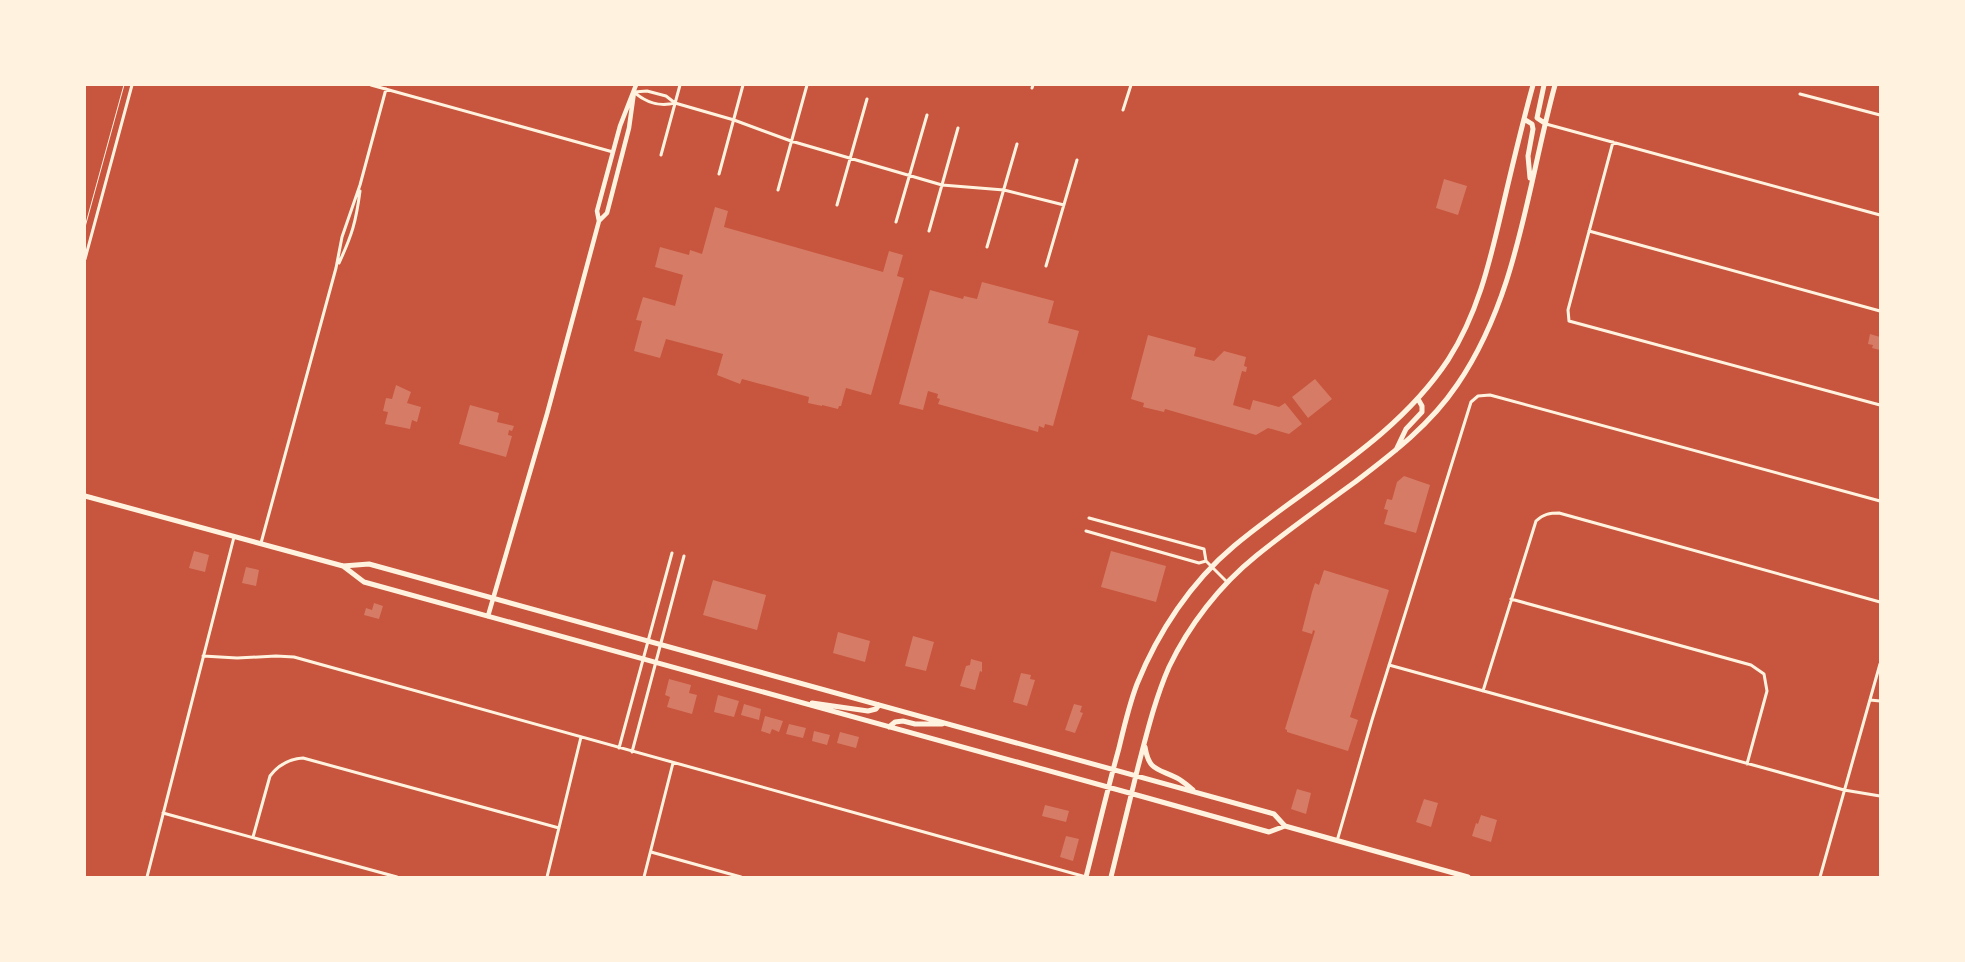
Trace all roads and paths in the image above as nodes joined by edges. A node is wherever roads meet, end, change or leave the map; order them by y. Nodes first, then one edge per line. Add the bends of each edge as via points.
1 (124, 85) edge
2 (132, 85) edge
3 (371, 85) edge
4 (636, 85) edge
5 (680, 85) edge
6 (744, 85) edge
7 (807, 85) edge
8 (1131, 85) edge
9 (1533, 85) edge
10 (1544, 85) edge
11 (1555, 85) edge
12 (386, 89) junction
13 (634, 92) junction
14 (1800, 94) dead end
15 (867, 99) dead end
16 (675, 103) junction
17 (1123, 110) dead end
18 (927, 115) dead end
19 (1880, 115) edge
20 (1524, 119) junction
21 (734, 120) junction
22 (1546, 124) junction
23 (958, 128) dead end
24 (791, 141) junction
25 (1613, 142) junction
26 (1017, 144) dead end
27 (624, 146) junction
28 (613, 152) junction
29 (661, 155) dead end
30 (850, 159) junction
31 (1077, 160) dead end
32 (719, 174) dead end
33 (909, 176) junction
34 (1531, 184) junction
35 (360, 185) junction
36 (942, 185) junction
37 (613, 190) junction
38 (778, 190) dead end
39 (1004, 190) junction
40 (602, 195) junction
41 (838, 205) dead end
42 (1064, 205) junction
43 (1880, 215) edge
44 (599, 222) junction
45 (896, 222) dead end
46 (85, 227) edge
47 (929, 231) dead end
48 (1589, 231) junction
49 (987, 247) dead end
50 (85, 259) edge
51 (1046, 266) dead end
52 (336, 268) junction
53 (1880, 311) edge
54 (1418, 399) junction
55 (1880, 405) edge
56 (1395, 452) junction
57 (85, 496) edge
58 (1880, 500) edge
59 (1089, 518) dead end
60 (1086, 531) dead end
61 (234, 537) junction
62 (261, 544) junction
63 (672, 553) dead end
64 (684, 556) dead end
65 (1206, 561) junction
66 (343, 566) junction
67 (1211, 567) junction
68 (1227, 582) junction
69 (494, 599) junction
70 (1511, 599) junction
71 (1880, 602) edge
72 (488, 616) junction
73 (648, 641) junction
74 (660, 644) junction
75 (203, 656) junction
76 (642, 658) junction
77 (655, 662) junction
78 (1880, 664) edge
79 (1389, 665) junction
80 (1483, 691) junction
81 (1870, 700) junction
82 (795, 701) junction
83 (1880, 701) edge
84 (879, 705) junction
85 (950, 724) junction
86 (889, 727) junction
87 (581, 737) junction
88 (1144, 744) junction
89 (619, 748) junction
90 (632, 752) junction
91 (673, 763) junction
92 (1747, 764) junction
93 (1113, 768) junction
94 (1136, 775) junction
95 (1108, 787) junction
96 (1844, 790) junction
97 (1196, 792) junction
98 (1132, 794) junction
99 (1880, 796) edge
100 (163, 813) junction
101 (1285, 826) junction
102 (559, 828) junction
103 (253, 837) junction
104 (1337, 841) junction
105 (651, 852) junction
106 (147, 877) edge
107 (397, 877) edge
108 (546, 877) edge
109 (644, 877) edge
110 (741, 877) edge
111 (1086, 877) edge
112 (1111, 877) edge
113 (1468, 877) edge
114 (1820, 877) edge

1 - 46 path
2 - 50 street
3 - 12 street
4 - 13 street
5 - 16 street
6 - 21 street
7 - 24 street
8 - 17 street
9 - 20 main road
10 - 22 main road via 1537,118
11 - 22 main road
12 - 28 street
12 - 35 street
13 - 16 street via 647,91 666,96
13 - 16 street via 644,101 663,106
13 - 27 street via 630,128
13 - 28 street
14 - 19 street
15 - 30 street
16 - 21 street
16 - 29 street
18 - 33 street
20 - 34 main road via 1533,128 1528,156
20 - 54 main road via 1476,307 1451,355
21 - 24 street
21 - 32 street
22 - 25 street
22 - 34 main road
23 - 36 street
24 - 30 street
24 - 38 street
25 - 43 street
25 - 48 street
26 - 39 street
27 - 28 street
27 - 37 street
28 - 40 street
30 - 33 street
30 - 41 street
31 - 42 street
33 - 36 street
33 - 45 street
34 - 56 main road via 1503,295 1478,352 1436,413
35 - 52 street via 342,237
35 - 52 street via 352,233
36 - 39 street
36 - 47 street
37 - 40 street
37 - 44 street via 606,213
39 - 42 street
39 - 49 street
40 - 44 street via 597,211
42 - 51 street
44 - 69 street
48 - 53 street
48 - 55 street via 1568,310 1569,321
52 - 62 street
54 - 56 main road via 1422,412 1406,429
54 - 67 main road via 1375,440 1238,542
56 - 68 main road via 1260,553
57 - 61 main road
58 - 79 street via 1490,395 1478,396 1471,402
59 - 65 street via 1204,549
60 - 65 street via 1199,563
61 - 62 main road
61 - 75 street
62 - 66 main road
63 - 73 street
64 - 74 street
65 - 67 street
66 - 69 main road via 369,564
66 - 72 main road via 364,582
67 - 68 street
67 - 93 main road via 1177,610 1149,657 1136,686
68 - 88 main road via 1176,655 1162,685
69 - 72 street
69 - 73 main road
70 - 71 street via 1536,521 1541,516 1560,513
70 - 80 street
70 - 92 street via 1751,665 1764,674 1767,691
72 - 76 main road
73 - 74 main road
73 - 76 street
74 - 77 street
74 - 84 main road
75 - 87 street via 294,657
75 - 100 street
76 - 77 main road
76 - 89 street
77 - 82 main road
77 - 90 street
78 - 81 street
79 - 80 street
79 - 104 street
80 - 92 street
81 - 83 street
81 - 96 street
82 - 84 main road via 868,710
82 - 86 main road
84 - 85 main road
85 - 86 main road via 903,721
85 - 93 main road
86 - 95 main road
87 - 89 street
87 - 102 street
88 - 94 main road
88 - 97 main road via 1153,767 1178,778
89 - 90 street
90 - 91 street
91 - 105 street
91 - 111 street
92 - 96 street
93 - 94 main road
93 - 95 main road
94 - 97 main road
94 - 98 main road
95 - 98 main road
95 - 111 main road
96 - 99 street
96 - 114 street
97 - 101 main road via 1274,814
98 - 101 main road via 1269,832
98 - 112 main road
100 - 103 street
100 - 106 street
101 - 104 main road
102 - 103 street via 304,758 286,762 270,776
102 - 108 street
103 - 107 street
104 - 113 main road
105 - 109 street
105 - 110 street

